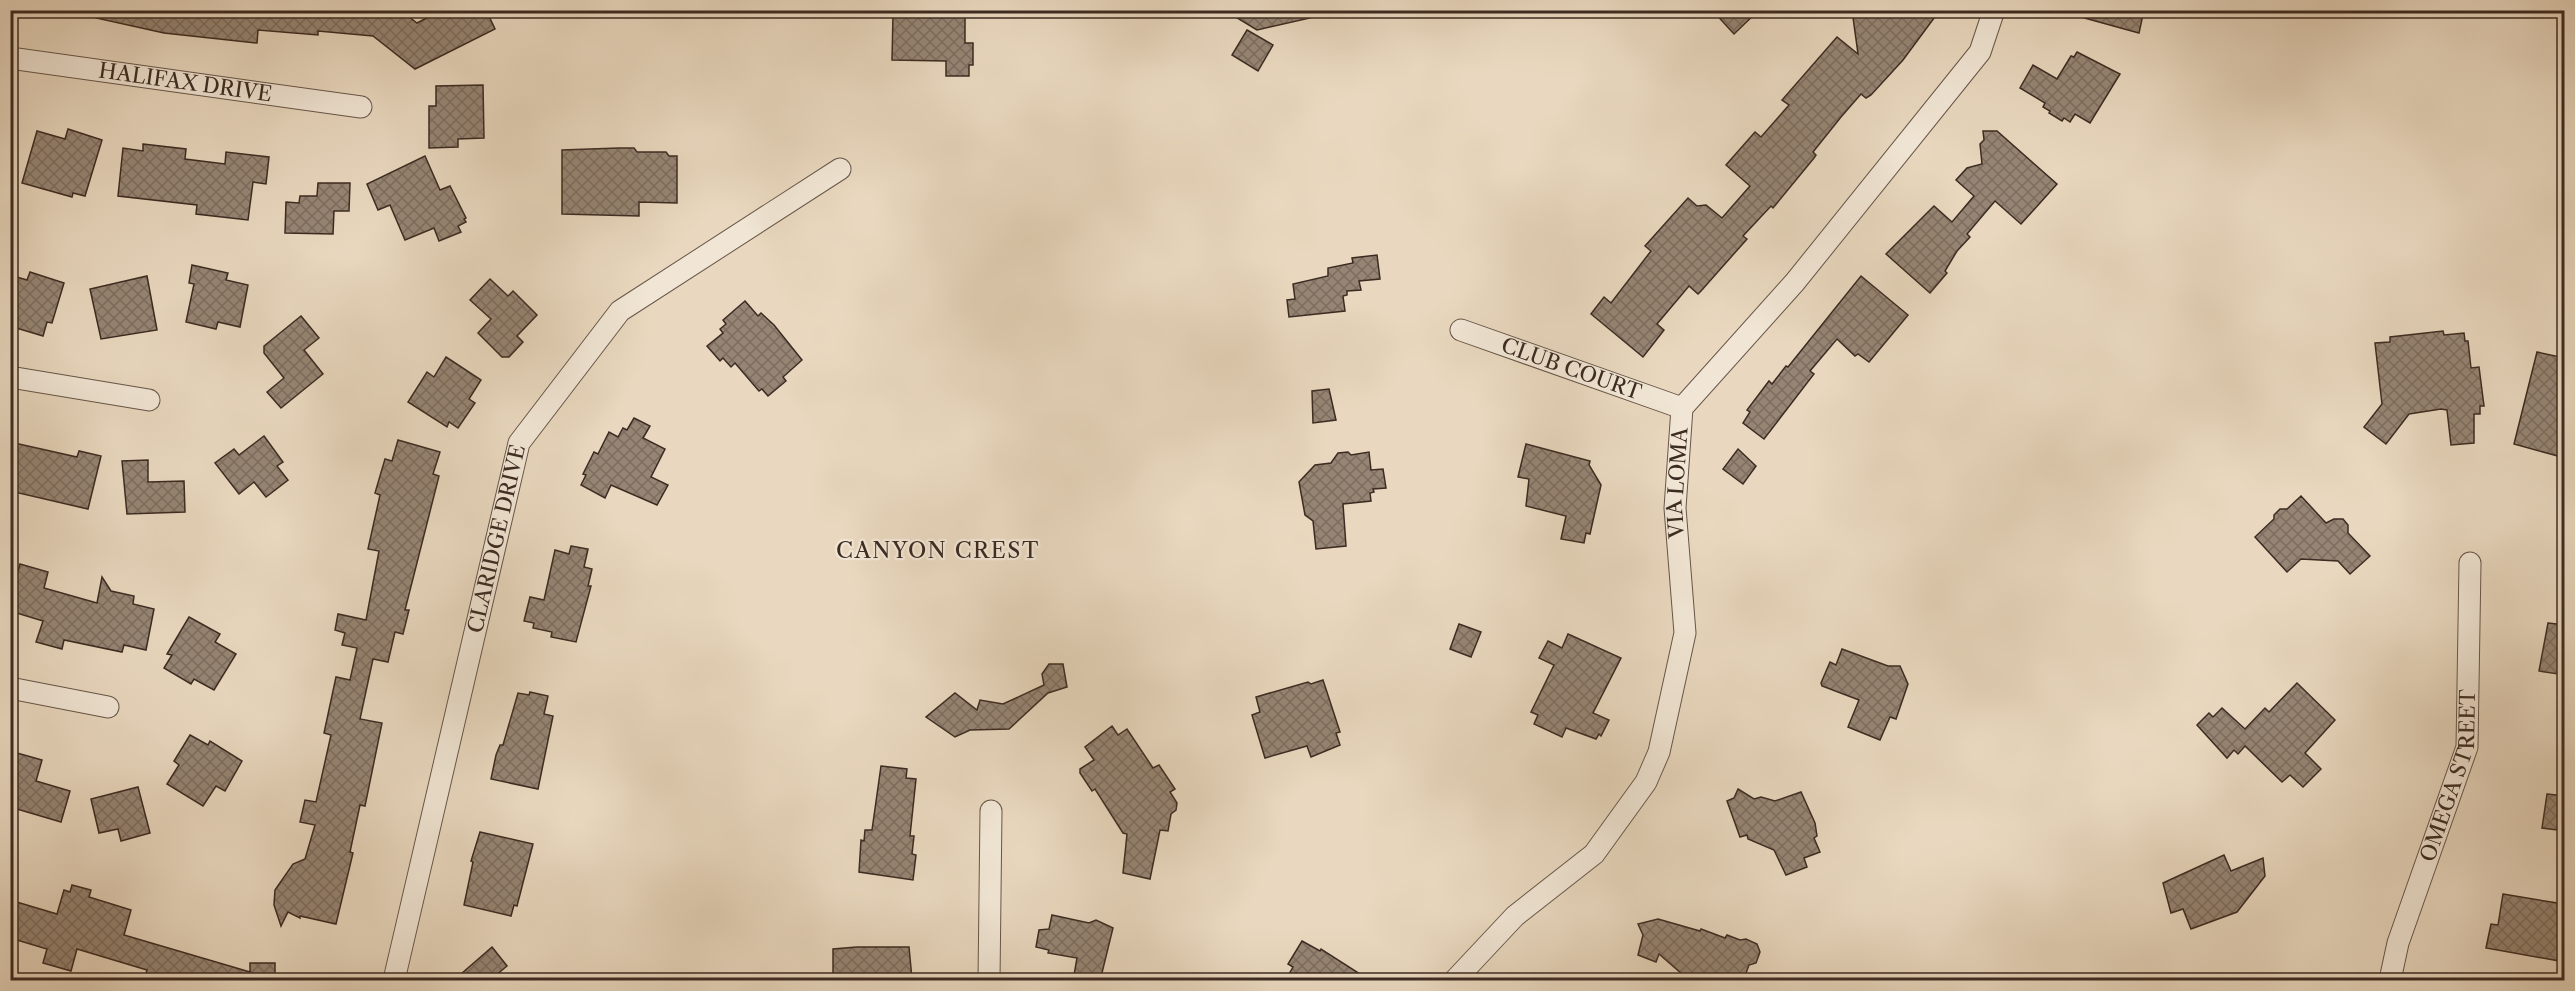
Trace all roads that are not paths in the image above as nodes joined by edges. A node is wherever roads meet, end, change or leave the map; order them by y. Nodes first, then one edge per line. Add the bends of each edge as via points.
1 (1994, 10) edge
2 (10, 58) edge
3 (361, 107) dead end
4 (840, 169) dead end
5 (1461, 330) dead end
6 (10, 377) edge
7 (149, 400) dead end
8 (1682, 408) junction
9 (2470, 563) dead end
10 (10, 688) edge
11 (108, 707) dead end
12 (991, 811) dead end
13 (394, 981) edge
14 (989, 981) edge
15 (1455, 981) edge
16 (2390, 981) edge

1 - 8 street, VIA LOMA via 1980,52 1795,282
2 - 3 street, HALIFAX DRIVE
4 - 13 street, CLARIDGE DRIVE via 620,310 519,443
5 - 8 street, CLUB COURT
6 - 7 street
8 - 15 street, VIA LOMA via 1676,508 1685,633 1659,752 1646,782 1594,854 1515,916
9 - 16 street, OMEGA STREET via 2467,747 2398,943
10 - 11 street
12 - 14 street

